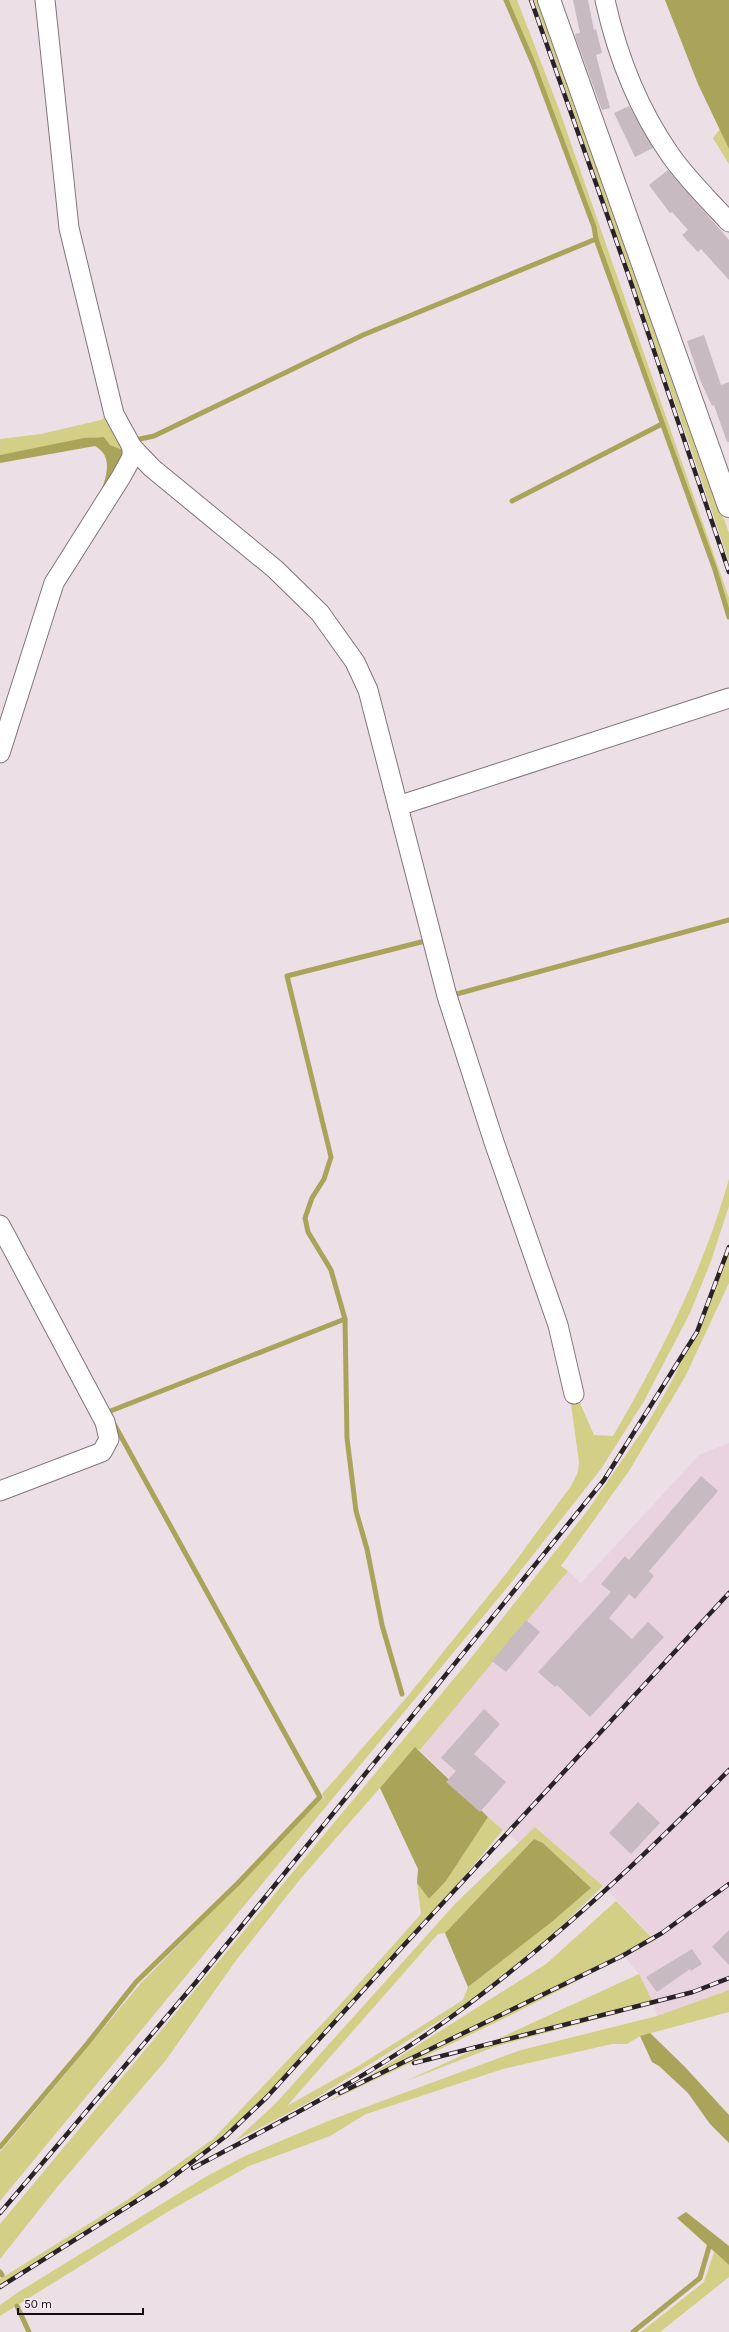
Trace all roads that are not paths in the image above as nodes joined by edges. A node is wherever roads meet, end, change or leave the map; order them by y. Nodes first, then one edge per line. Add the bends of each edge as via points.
1 (45, 0) edge
2 (549, 0) edge
3 (605, 0) edge
4 (729, 222) edge
5 (132, 447) junction
6 (729, 506) edge
7 (729, 698) edge
8 (0, 753) edge
9 (398, 806) junction
10 (0, 1225) edge
11 (574, 1394) dead end
12 (0, 1491) edge

1 - 5 street via 69,228 108,397 119,425
2 - 6 street
3 - 4 street via 613,36 637,98 671,156
5 - 8 street via 132,457 121,477 54,582
5 - 9 street via 152,468 275,569 320,613 339,637 355,662 368,690
7 - 9 street
9 - 11 street via 447,996 494,1142 558,1325
10 - 12 street via 105,1422 109,1439 102,1452

